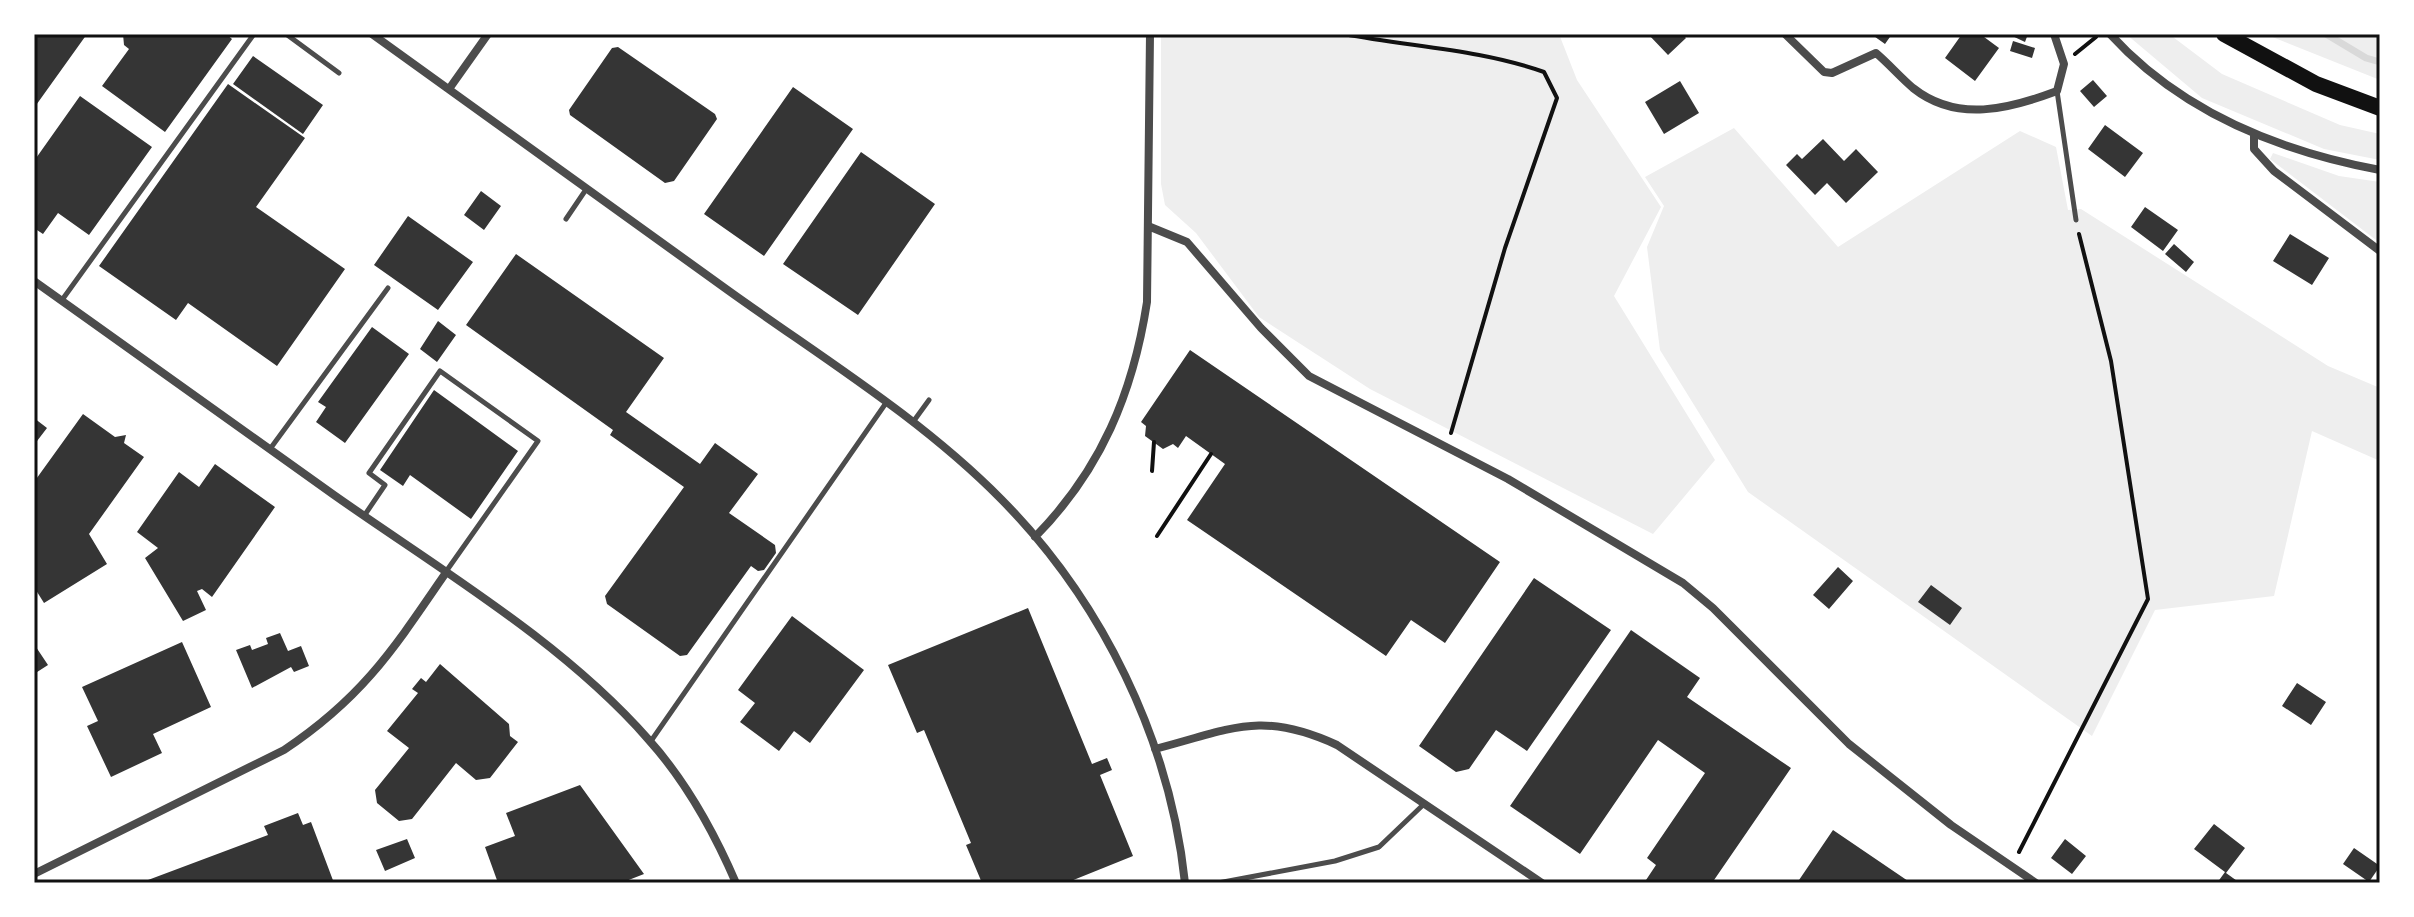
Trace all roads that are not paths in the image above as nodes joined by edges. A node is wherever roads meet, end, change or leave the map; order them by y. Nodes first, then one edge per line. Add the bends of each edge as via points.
1 (254, 34) edge
2 (286, 34) edge
3 (372, 34) edge
4 (488, 34) edge
5 (1150, 34) edge
6 (1785, 34) edge
7 (2054, 34) edge
8 (2110, 34) edge
9 (2224, 34) edge
10 (339, 73) dead end
11 (449, 89) junction
12 (2057, 91) junction
13 (2380, 108) edge
14 (2254, 135) junction
15 (2380, 170) edge
16 (587, 188) junction
17 (566, 219) dead end
18 (2076, 220) road end
19 (1148, 226) junction
20 (2380, 251) edge
21 (34, 281) edge
22 (388, 288) dead end
23 (62, 300) junction
24 (929, 400) dead end
25 (886, 403) junction
26 (913, 423) junction
27 (270, 450) junction
28 (364, 516) junction
29 (1035, 537) junction
30 (445, 574) junction
31 (651, 741) junction
32 (1155, 749) junction
33 (1424, 804) junction
34 (34, 874) edge
35 (736, 883) edge
36 (1185, 883) edge
37 (1218, 883) edge
38 (1542, 883) edge
39 (2036, 883) edge

1 - 23 lane
2 - 10 lane
3 - 11 street
4 - 11 street
5 - 19 street
6 - 12 street via 1824,72 1876,53 1914,88 1947,107 1990,110
7 - 12 street via 2064,64
8 - 14 street via 2187,101
9 - 13 main road via 2316,84
11 - 16 street
12 - 18 lane
14 - 15 street via 2321,159
14 - 20 street via 2254,149 2274,171
16 - 17 lane
16 - 25 street
19 - 29 street via 1147,302 1131,381 1094,464
19 - 39 street via 1187,242 1309,376 1508,479 1683,583 1849,744 1951,825
21 - 23 street
22 - 27 lane
23 - 27 street
24 - 26 lane
25 - 26 street
25 - 31 lane
26 - 29 street via 1001,499
27 - 28 street
28 - 30 street
28 - 30 lane via 385,485 369,473 440,371 538,441
29 - 32 street via 1087,605
30 - 31 street via 552,651
30 - 34 street via 372,677 319,727 284,750
31 - 35 street via 707,825
32 - 33 street via 1269,723 1305,730 1337,745
32 - 36 street
33 - 37 lane via 1379,847 1335,861
33 - 38 street

